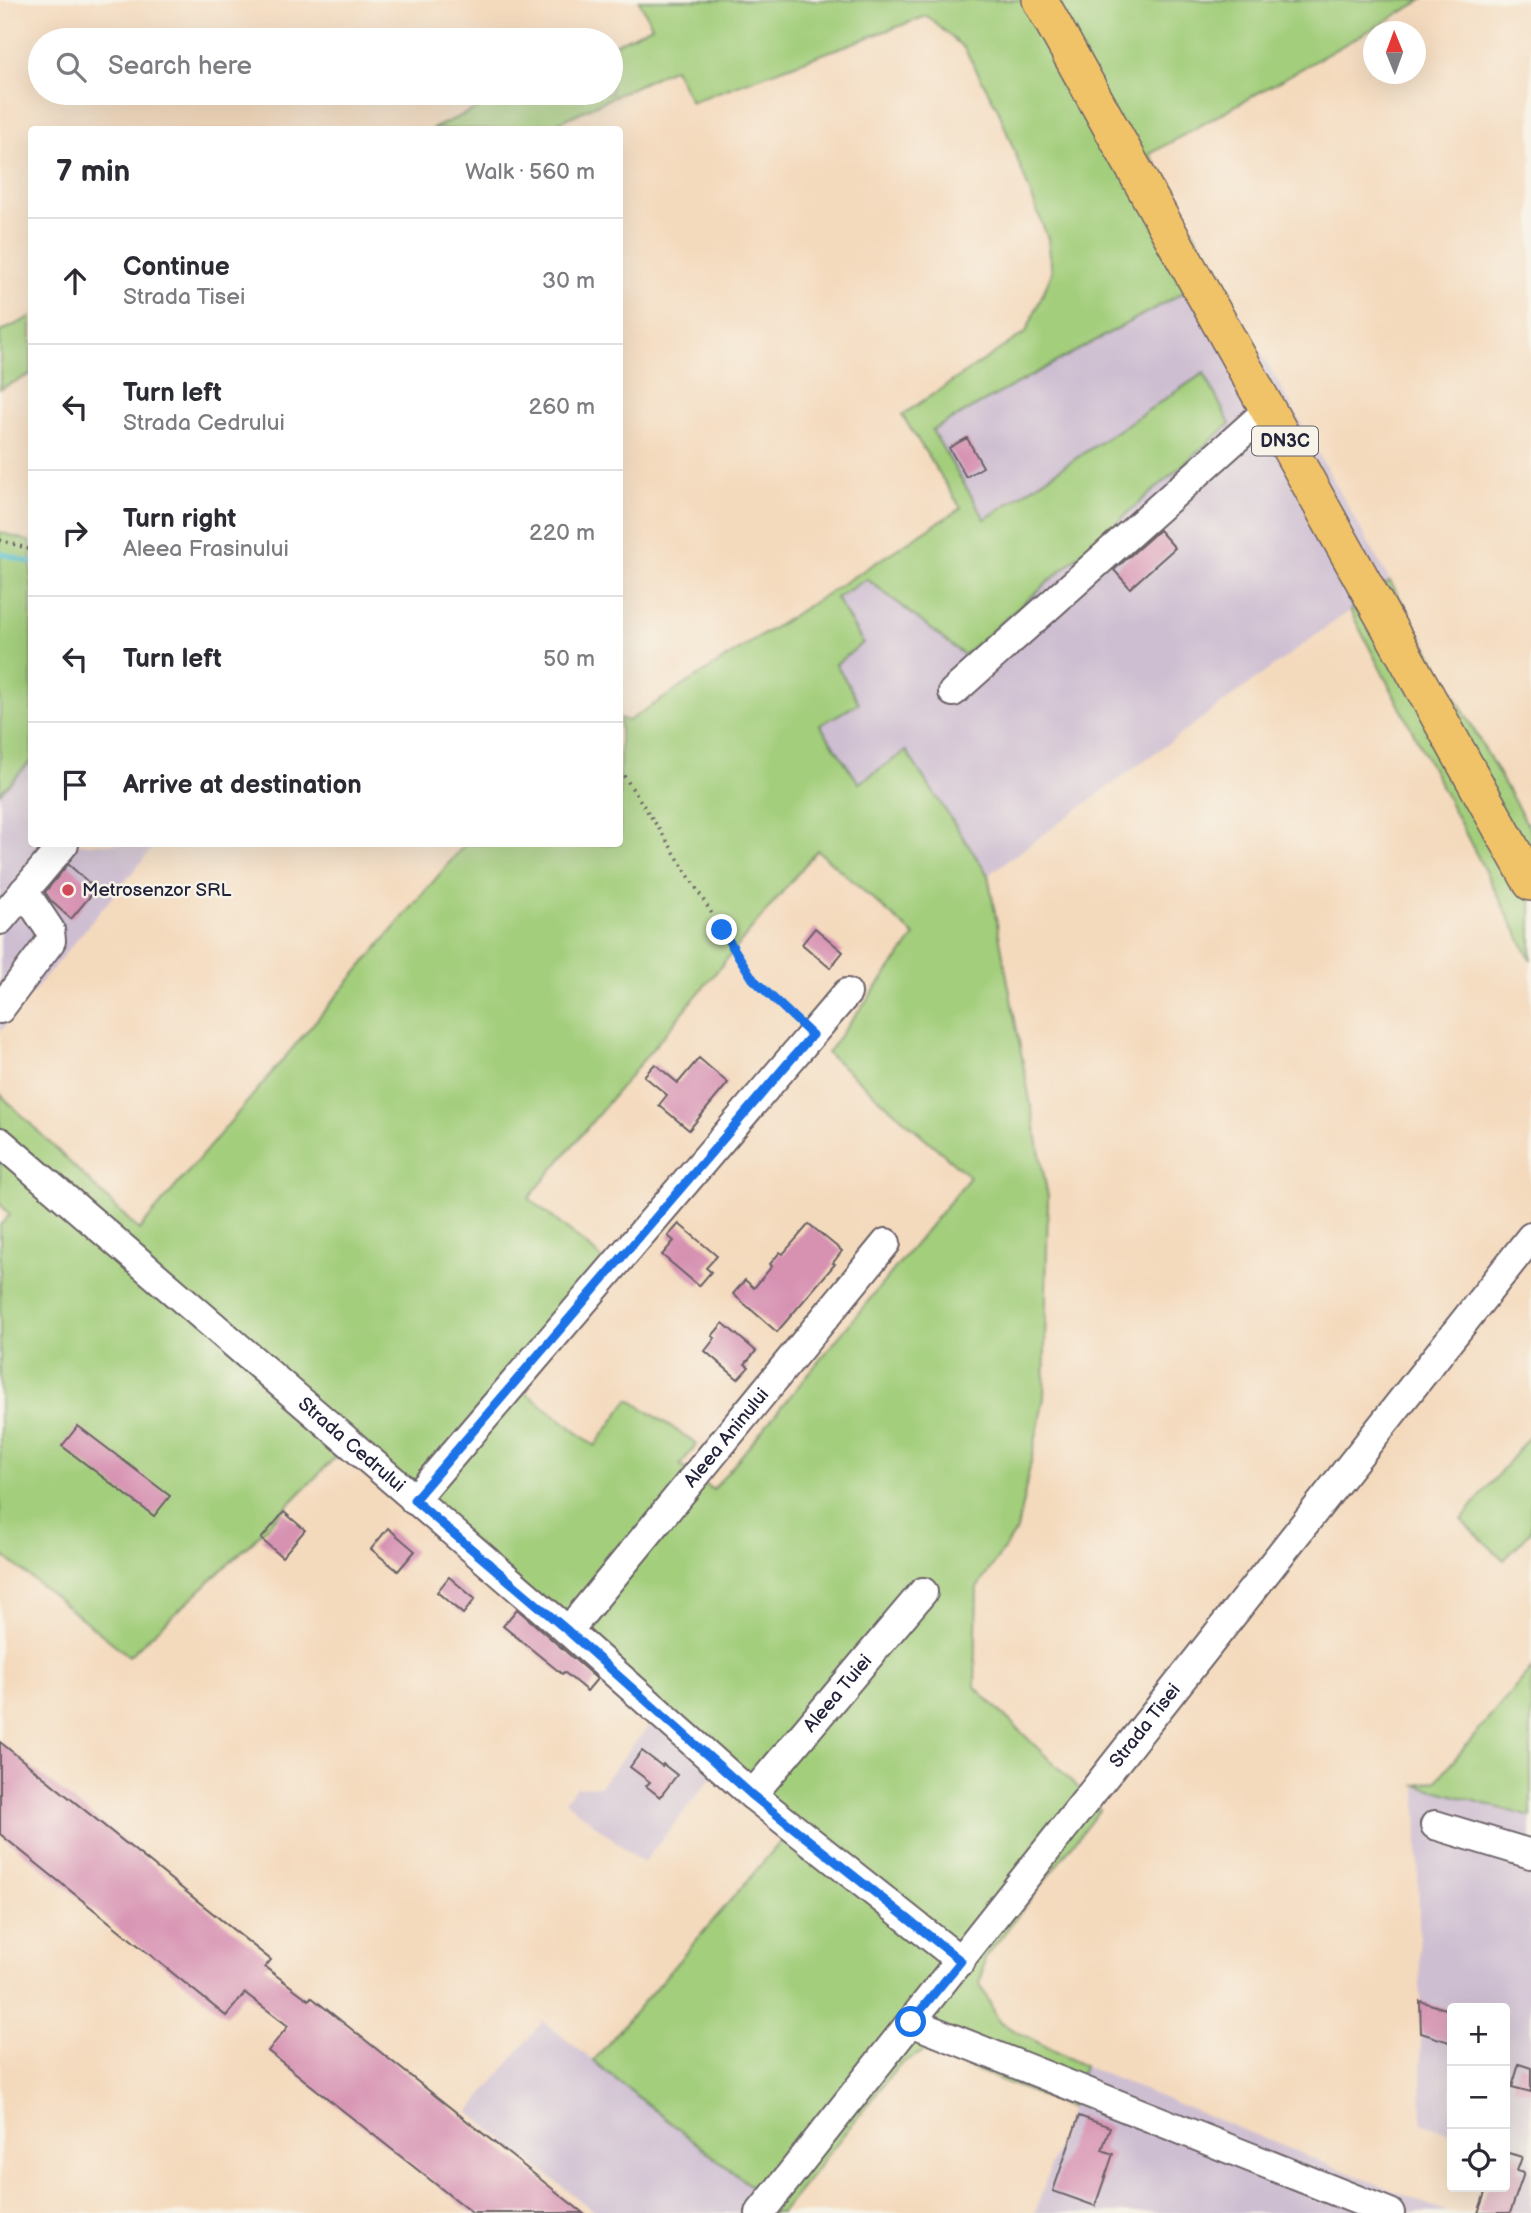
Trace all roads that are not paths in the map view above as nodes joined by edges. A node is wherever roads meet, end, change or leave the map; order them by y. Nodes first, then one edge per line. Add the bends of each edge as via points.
1 (1040, 0) edge
2 (1268, 410) junction
3 (953, 692) dead end
4 (61, 847) edge
5 (1531, 883) edge
6 (24, 891) junction
7 (0, 920) edge
8 (847, 993) dead end
9 (0, 1009) edge
10 (0, 1142) edge
11 (1531, 1237) edge
12 (886, 1243) dead end
13 (414, 1500) junction
14 (923, 1592) dead end
15 (568, 1631) junction
16 (752, 1795) junction
17 (1434, 1825) dead end
18 (1531, 1854) edge
19 (961, 1961) junction
20 (911, 2022) junction
21 (760, 2213) edge
22 (1390, 2213) edge

1 - 2 main road, DN3C
2 - 3 lane
2 - 5 main road, DN3C
4 - 6 lane
6 - 7 lane
6 - 9 lane via 50,930 51,941
8 - 13 lane
10 - 13 lane, Strada Cedrului
11 - 19 lane, Strada Tisei
12 - 15 lane, Aleea Aninului
13 - 15 lane, Strada Cedrului
14 - 16 lane, Aleea Tuiei
15 - 16 lane, Strada Cedrului
16 - 19 lane, Strada Cedrului
17 - 18 lane
19 - 20 lane, Strada Tisei
20 - 21 lane, Strada Tisei
20 - 22 lane

